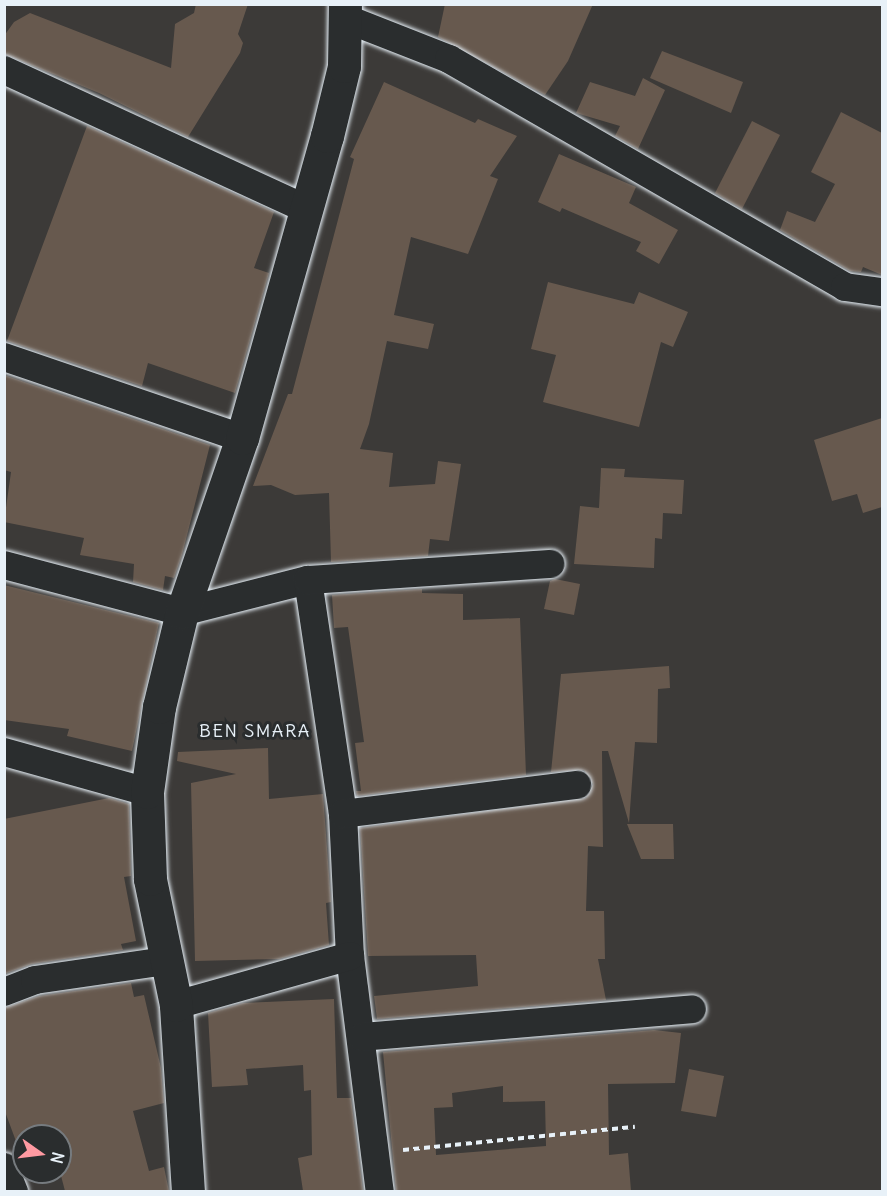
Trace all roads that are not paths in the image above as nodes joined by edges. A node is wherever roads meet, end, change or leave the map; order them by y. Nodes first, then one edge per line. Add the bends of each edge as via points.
1 (346, 12) edge
2 (4, 70) edge
3 (304, 208) junction
4 (882, 292) edge
5 (4, 357) edge
6 (242, 438) junction
7 (550, 564) dead end
8 (4, 565) edge
9 (308, 580) junction
10 (182, 612) junction
11 (4, 752) edge
12 (577, 785) dead end
13 (147, 792) junction
14 (343, 814) junction
15 (350, 956) junction
16 (165, 961) junction
17 (4, 992) edge
18 (176, 1005) junction
19 (693, 1010) dead end
20 (362, 1037) junction
21 (188, 1191) edge
22 (380, 1191) edge

1 - 3 main road via 344,66
1 - 4 street via 449,59 844,287
2 - 3 street
3 - 6 main road
5 - 6 street
6 - 10 main road
7 - 9 street
8 - 10 street
9 - 10 street
9 - 14 street
10 - 13 main road via 159,707
11 - 13 street
12 - 14 street
13 - 16 main road via 150,879
14 - 15 street
15 - 18 street
15 - 20 street
16 - 17 street via 35,980
16 - 18 main road
18 - 21 main road
19 - 20 street
20 - 22 street

